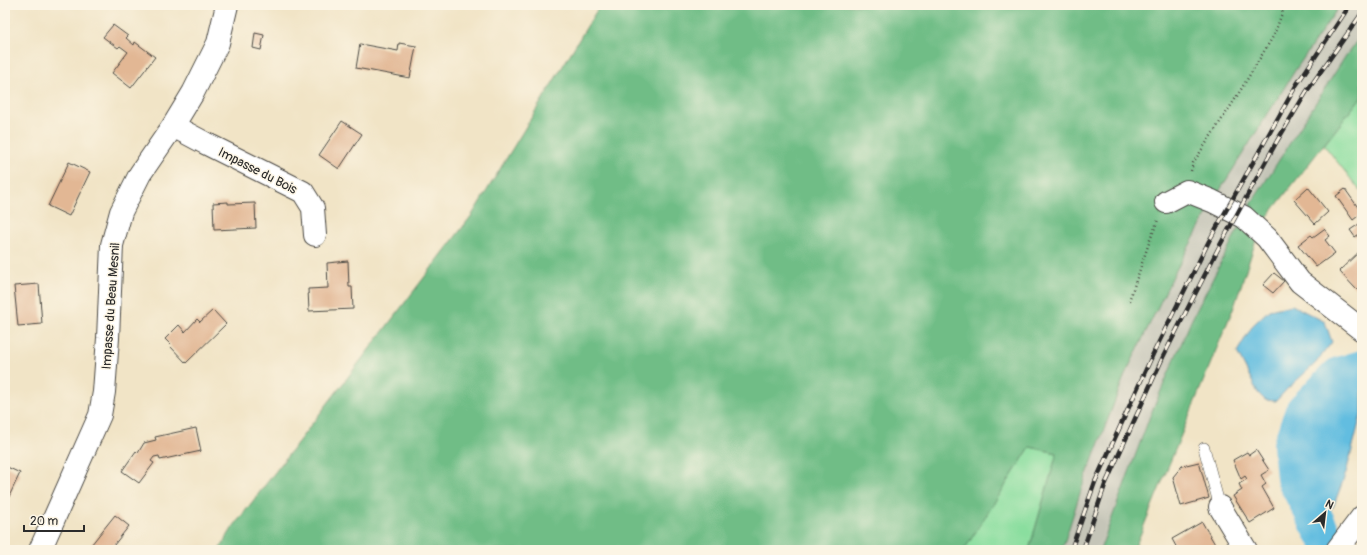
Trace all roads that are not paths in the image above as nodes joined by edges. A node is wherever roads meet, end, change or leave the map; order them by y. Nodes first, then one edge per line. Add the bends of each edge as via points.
1 (227, 5) edge
2 (173, 126) junction
3 (1166, 202) road end
4 (315, 235) dead end
5 (1362, 330) edge
6 (1204, 448) dead end
7 (1220, 507) joint
8 (1362, 517) edge
9 (40, 550) edge
10 (1246, 550) edge
11 (1337, 550) edge

1 - 2 street, Impasse du Beau Mesnil via 218,43
2 - 4 street, Impasse du Bois via 302,192 313,208
2 - 9 street, Impasse du Beau Mesnil via 140,174 121,212 112,245 108,338 100,415
3 - 5 street via 1187,191 1212,200 1244,217 1267,238 1300,282
6 - 7 lane
7 - 10 street
8 - 11 street

